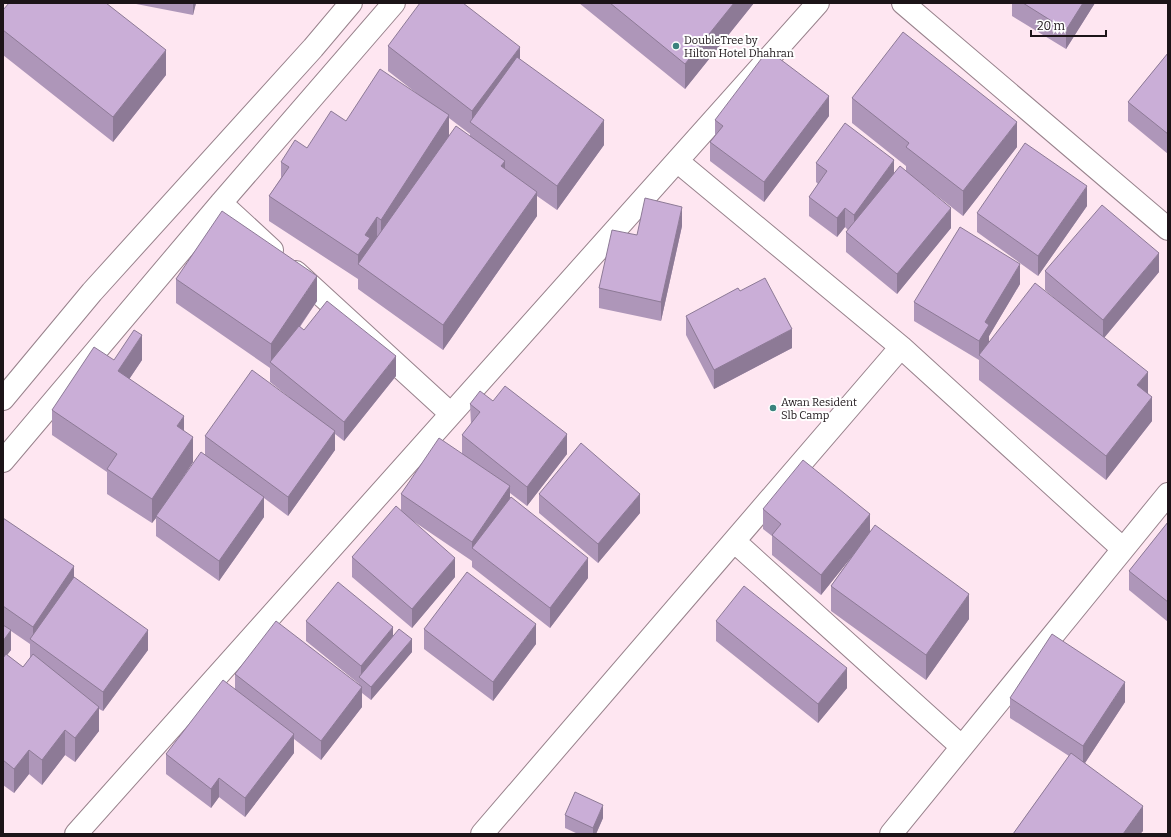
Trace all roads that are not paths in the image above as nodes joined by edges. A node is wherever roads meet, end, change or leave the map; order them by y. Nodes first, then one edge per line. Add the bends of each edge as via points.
1 (351, 3) edge
2 (394, 3) edge
3 (818, 3) edge
4 (903, 3) edge
5 (677, 161) junction
6 (221, 203) junction
7 (1168, 229) edge
8 (901, 347) junction
9 (3, 399) edge
10 (451, 414) junction
11 (7, 449) edge
12 (1168, 494) edge
13 (734, 541) junction
14 (1123, 549) junction
15 (962, 747) junction
16 (76, 834) edge
17 (482, 834) edge
18 (891, 834) edge

1 - 9 street via 314,48 92,292
2 - 6 street
3 - 5 street
4 - 7 street
5 - 8 street
5 - 10 street
6 - 10 street
6 - 11 street
8 - 13 street
8 - 14 street
10 - 16 street
12 - 14 street
13 - 15 street
13 - 17 street
14 - 15 street
15 - 18 street

